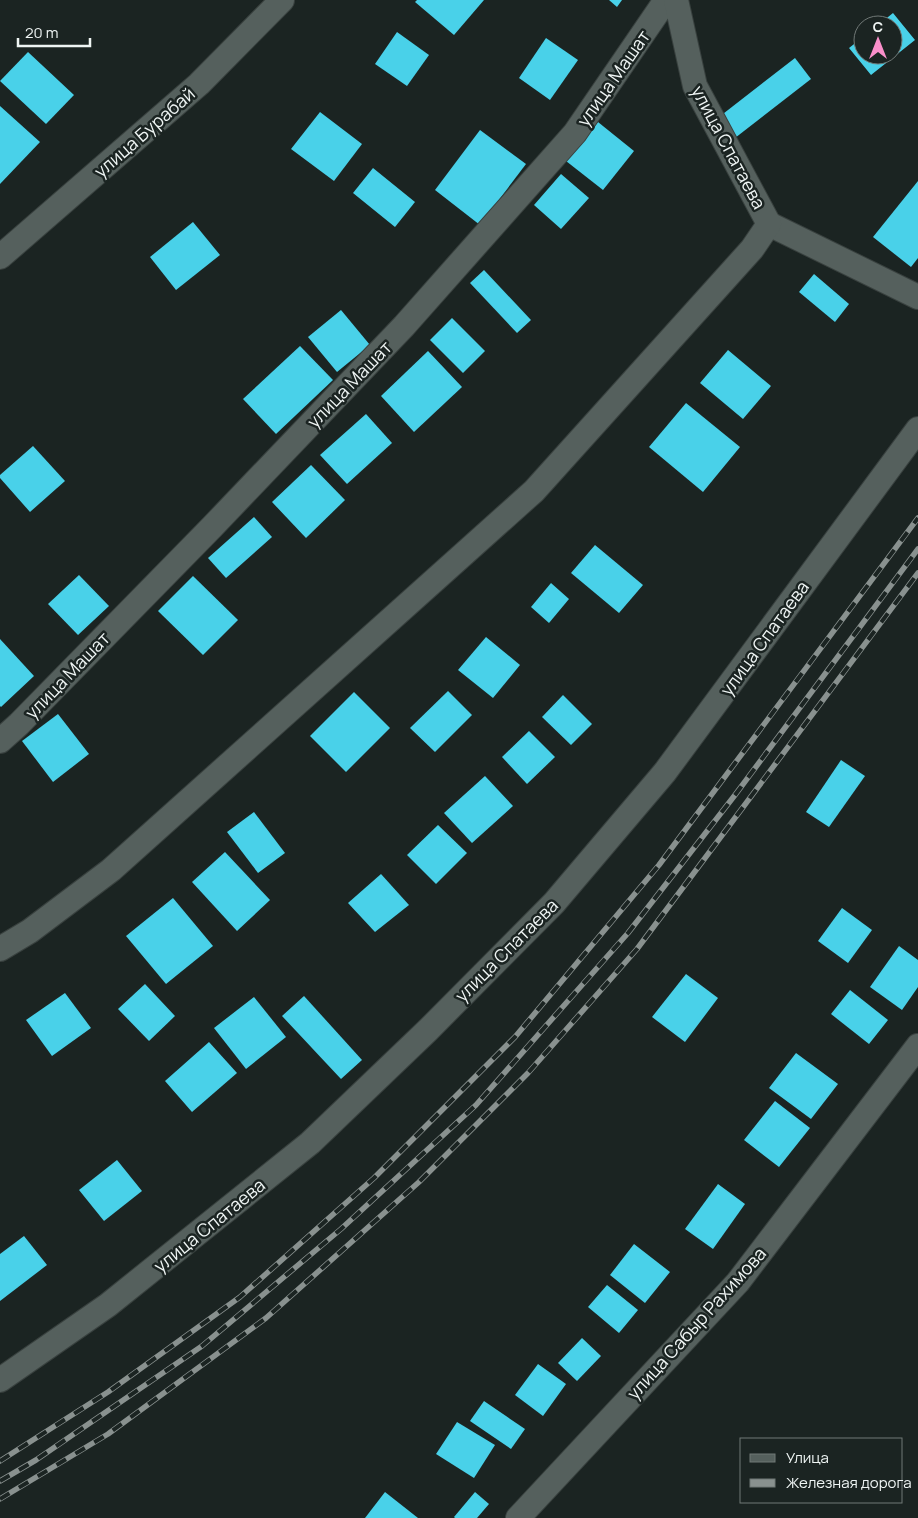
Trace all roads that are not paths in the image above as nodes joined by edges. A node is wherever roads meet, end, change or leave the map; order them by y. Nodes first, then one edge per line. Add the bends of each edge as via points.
1 (282, 0) edge
2 (666, 0) edge
3 (676, 0) edge
4 (769, 224) junction
5 (0, 256) edge
6 (918, 297) edge
7 (918, 429) edge
8 (0, 741) edge
9 (0, 949) edge
10 (918, 1046) edge
11 (0, 1380) edge
12 (518, 1518) edge

1 - 5 street, улица Бурабай via 200,84
2 - 8 street, улица Машат via 574,133 404,326 212,527
3 - 4 street, улица Спатаева via 695,86
4 - 6 street
4 - 9 street, улица Спатаева via 752,249 534,491 111,870 30,931
7 - 11 street, улица Спатаева via 665,772 554,903 310,1143 108,1306
10 - 12 street, улица Сабыр Рахимова via 738,1282

